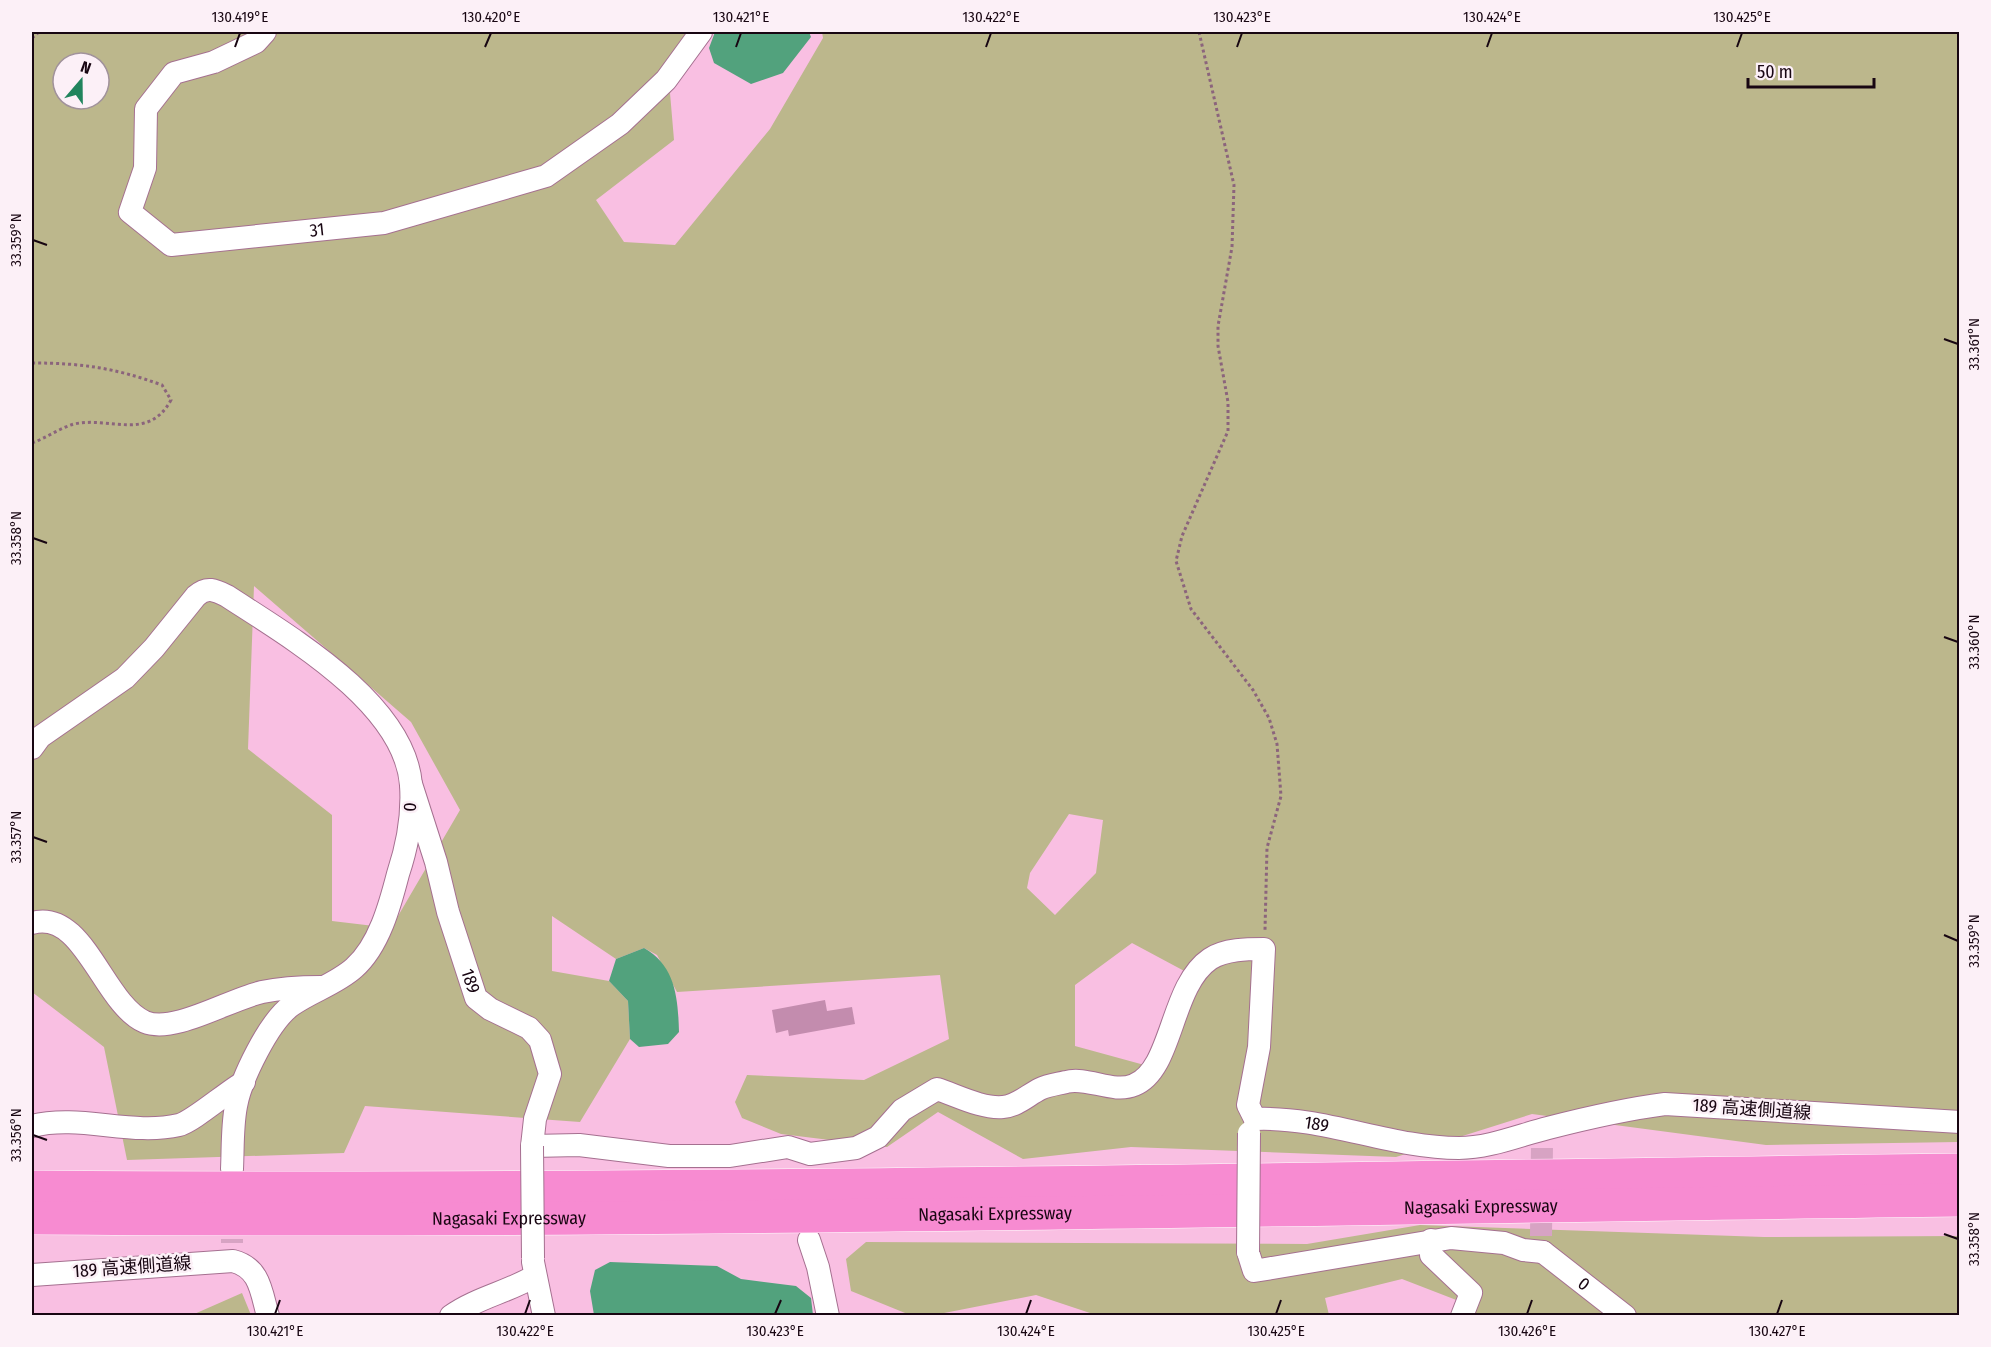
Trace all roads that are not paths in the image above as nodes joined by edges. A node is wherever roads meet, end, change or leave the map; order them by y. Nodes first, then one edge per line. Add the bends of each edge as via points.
1 (265, 32) edge
2 (701, 32) edge
3 (32, 748) edge
4 (411, 784) junction
5 (32, 923) edge
6 (326, 986) junction
7 (244, 1082) junction
8 (1959, 1122) edge
9 (32, 1126) edge
10 (1252, 1126) junction
11 (1544, 1136) joint
12 (532, 1146) junction
13 (232, 1169) dead end
14 (1959, 1170) edge
15 (32, 1187) edge
16 (1959, 1200) edge
17 (32, 1218) edge
18 (809, 1240) dead end
19 (1431, 1240) junction
20 (534, 1267) junction
21 (32, 1275) edge
22 (268, 1316) edge
23 (451, 1316) edge
24 (544, 1316) edge
25 (828, 1316) edge
26 (1462, 1316) edge
27 (1625, 1316) edge

1 - 2 street, 31 via 256,42 214,62 174,73 146,109 145,168 130,212 171,245 384,223 546,176 620,124 666,80
3 - 4 street, 0 via 40,737 125,678 196,596 212,589 310,650 351,684 395,740
4 - 6 street, 0 via 402,863 375,937 355,967
4 - 12 street, 189 via 476,998 529,1029 540,1040 550,1074 535,1119
5 - 6 street, 0 via 41,920 68,930 126,1009 157,1026 262,992
6 - 7 street via 280,1014 269,1028
7 - 9 street via 182,1125 151,1128 91,1122
7 - 13 street via 236,1104
8 - 11 street, 189 高速側道線 via 1665,1104 1635,1108
10 - 11 street, 189 via 1286,1118 1452,1148
10 - 12 street via 1248,1105 1259,1047 1264,949 1225,953 1211,958 1200,969 1181,998 1159,1060 1147,1077 1133,1086 1070,1081 1042,1088 1003,1107 991,1107 937,1089 902,1110 878,1137 856,1148 810,1154 788,1147 730,1156 669,1156 579,1145
10 - 19 street, bridge via 1248,1252 1254,1271
12 - 20 street, 189, bridge
14 - 15 highway, Nagasaki Expressway via 664,1186
16 - 17 highway, Nagasaki Expressway via 260,1220
18 - 25 street
19 - 26 street via 1431,1255 1472,1293
19 - 27 street, 0 via 1504,1243 1523,1250 1542,1244
20 - 23 street via 517,1287 464,1306
20 - 24 street, 189
21 - 22 street, 189 高速側道線 via 233,1252 257,1279

